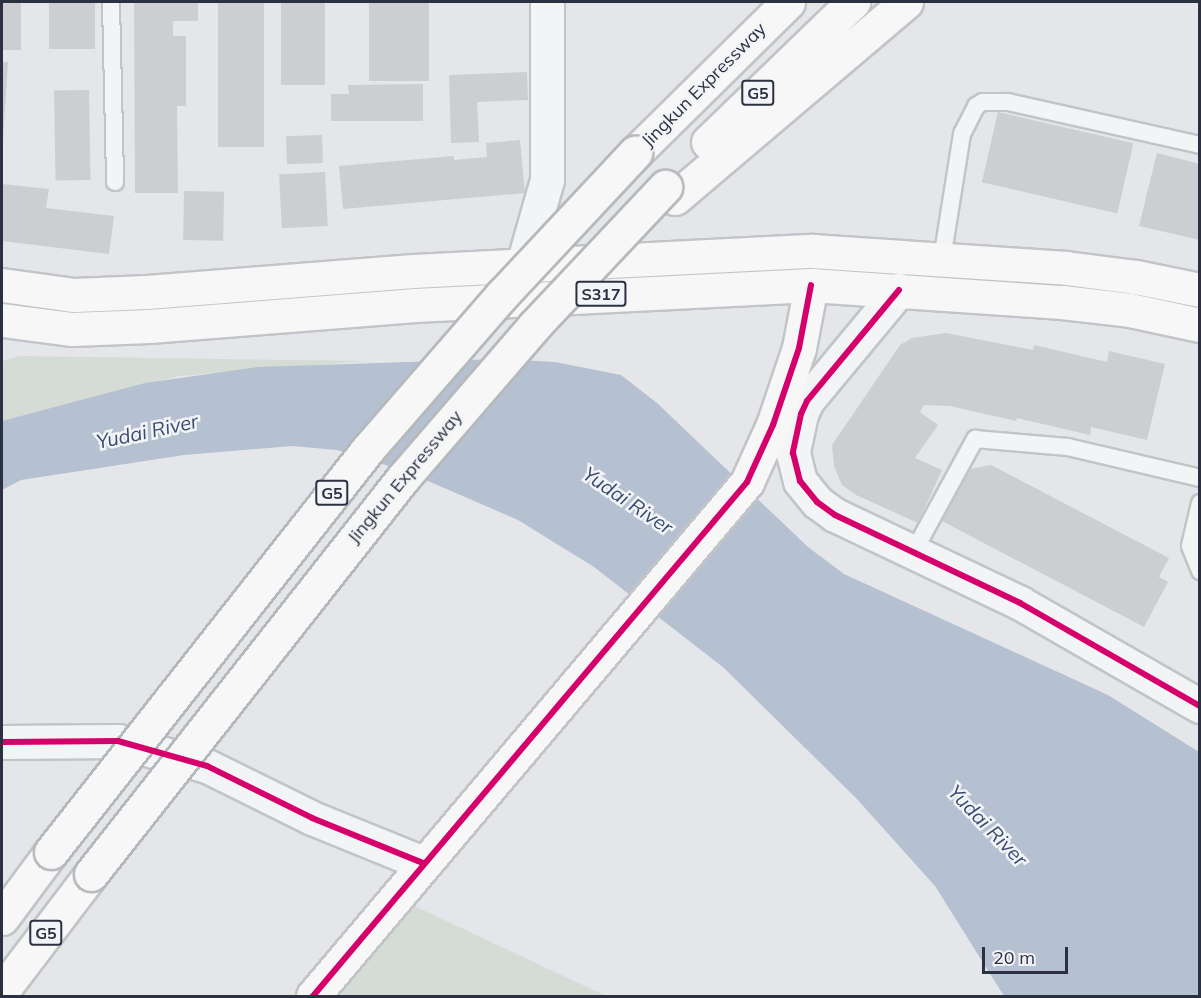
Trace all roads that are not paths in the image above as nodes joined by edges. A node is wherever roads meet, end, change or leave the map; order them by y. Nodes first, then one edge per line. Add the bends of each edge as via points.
1 (111, 2) edge
2 (547, 2) edge
3 (764, 2) edge
4 (788, 2) edge
5 (853, 2) edge
6 (906, 2) edge
7 (1200, 145) edge
8 (635, 153) junction
9 (115, 182) dead end
10 (670, 192) junction
11 (942, 259) junction
12 (523, 264) junction
13 (2, 285) edge
14 (811, 285) junction
15 (899, 290) junction
16 (1200, 290) edge
17 (2, 320) edge
18 (1200, 325) edge
19 (1200, 478) edge
20 (1200, 503) edge
21 (914, 551) junction
22 (1200, 571) edge
23 (1200, 706) edge
24 (2, 742) edge
25 (423, 863) junction
26 (2, 918) edge
27 (2, 991) edge
28 (313, 996) edge

1 - 9 lane
2 - 12 street via 547,180
3 - 8 main road
4 - 8 main road, Jingkun Expressway / G5
5 - 10 main road, G5
6 - 10 main road
7 - 11 lane via 1008,102 983,102 976,106 962,134
8 - 26 main road, Jingkun Expressway / G5, bridge via 502,295 368,449
10 - 27 main road, Jingkun Expressway / G5, bridge via 552,323 514,350 302,601
11 - 12 main road, S317 via 784,252
11 - 16 main road, S317 via 1136,277
12 - 13 main road, S317 via 136,293 74,295
14 - 15 main road, S317
14 - 17 main road, S317 via 415,305 149,326 72,328
14 - 25 main road via 799,348 773,425 747,482
15 - 18 main road, S317 via 1062,302 1130,310
15 - 21 street via 807,401 793,453 800,481 818,502
19 - 21 lane via 1068,447 975,439
20 - 22 lane via 1190,546
21 - 23 street via 1020,603
24 - 25 street via 118,741 207,766 312,818
25 - 28 main road

